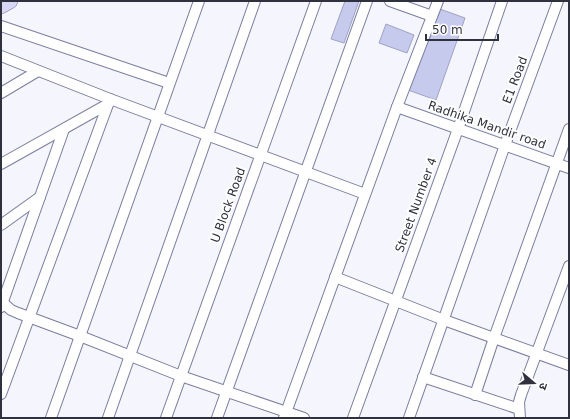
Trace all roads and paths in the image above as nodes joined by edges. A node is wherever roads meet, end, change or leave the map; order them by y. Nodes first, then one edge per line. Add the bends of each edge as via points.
1 (10, 1) edge
2 (200, 1) edge
3 (255, 1) edge
4 (316, 1) edge
5 (367, 1) edge
6 (390, 1) edge
7 (438, 1) edge
8 (502, 1) edge
9 (558, 1) edge
10 (402, 3) edge
11 (1, 6) edge
12 (432, 16) junction
13 (1, 26) edge
14 (1, 56) edge
15 (38, 71) junction
16 (170, 83) junction
17 (1, 93) edge
18 (109, 102) junction
19 (397, 107) junction
20 (159, 116) junction
21 (64, 129) junction
22 (458, 129) junction
23 (569, 129) edge
24 (207, 135) junction
25 (504, 145) junction
26 (260, 155) junction
27 (556, 163) junction
28 (1, 164) edge
29 (569, 168) edge
30 (306, 172) junction
31 (365, 194) junction
32 (40, 197) junction
33 (1, 225) edge
34 (569, 266) edge
35 (335, 277) junction
36 (396, 301) junction
37 (1, 304) edge
38 (29, 316) junction
39 (444, 320) junction
40 (80, 336) junction
41 (494, 338) junction
42 (537, 353) junction
43 (131, 355) junction
44 (569, 365) edge
45 (181, 376) junction
46 (423, 377) junction
47 (227, 392) junction
48 (1, 394) edge
49 (475, 395) junction
50 (519, 413) edge
51 (285, 415) edge
52 (51, 418) edge
53 (108, 418) edge
54 (166, 418) edge
55 (217, 418) edge
56 (304, 418) edge
57 (353, 418) edge
58 (409, 418) edge

1 - 11 main road
2 - 16 street
3 - 24 street
4 - 26 street, U Block Road
5 - 30 street
6 - 10 street
7 - 12 street
8 - 22 street, Street Number 4
9 - 25 street, E1 Road
10 - 12 street
12 - 19 street
13 - 16 street
14 - 15 street
15 - 17 street
15 - 18 street
16 - 20 street
18 - 20 street
18 - 21 street
18 - 38 street
19 - 22 street, Radhika Mandir road
19 - 31 street
20 - 24 street
20 - 40 street
21 - 28 street
21 - 32 street
22 - 25 street, Radhika Mandir road
22 - 36 street, Street Number 4
23 - 27 street
24 - 26 street
24 - 43 street
25 - 27 street, Radhika Mandir road
25 - 39 street, E1 Road
26 - 30 street
26 - 45 street, U Block Road
27 - 29 street, Radhika Mandir road
27 - 41 street
30 - 31 street
30 - 47 street
31 - 35 street
32 - 33 street
32 - 37 street
34 - 42 street
35 - 36 street
35 - 51 street
36 - 39 street
36 - 57 street, Street Number 4
37 - 38 street
38 - 40 street
38 - 48 street
39 - 41 street
39 - 46 street, E1 Road
40 - 43 street
40 - 52 street
41 - 42 street
41 - 49 street
42 - 44 street
42 - 50 street via 521,395
43 - 45 street
43 - 53 street
45 - 47 street
45 - 54 street, U Block Road
46 - 49 street
46 - 58 street, E1 Road
47 - 51 street
47 - 55 street
49 - 50 street
51 - 56 street

